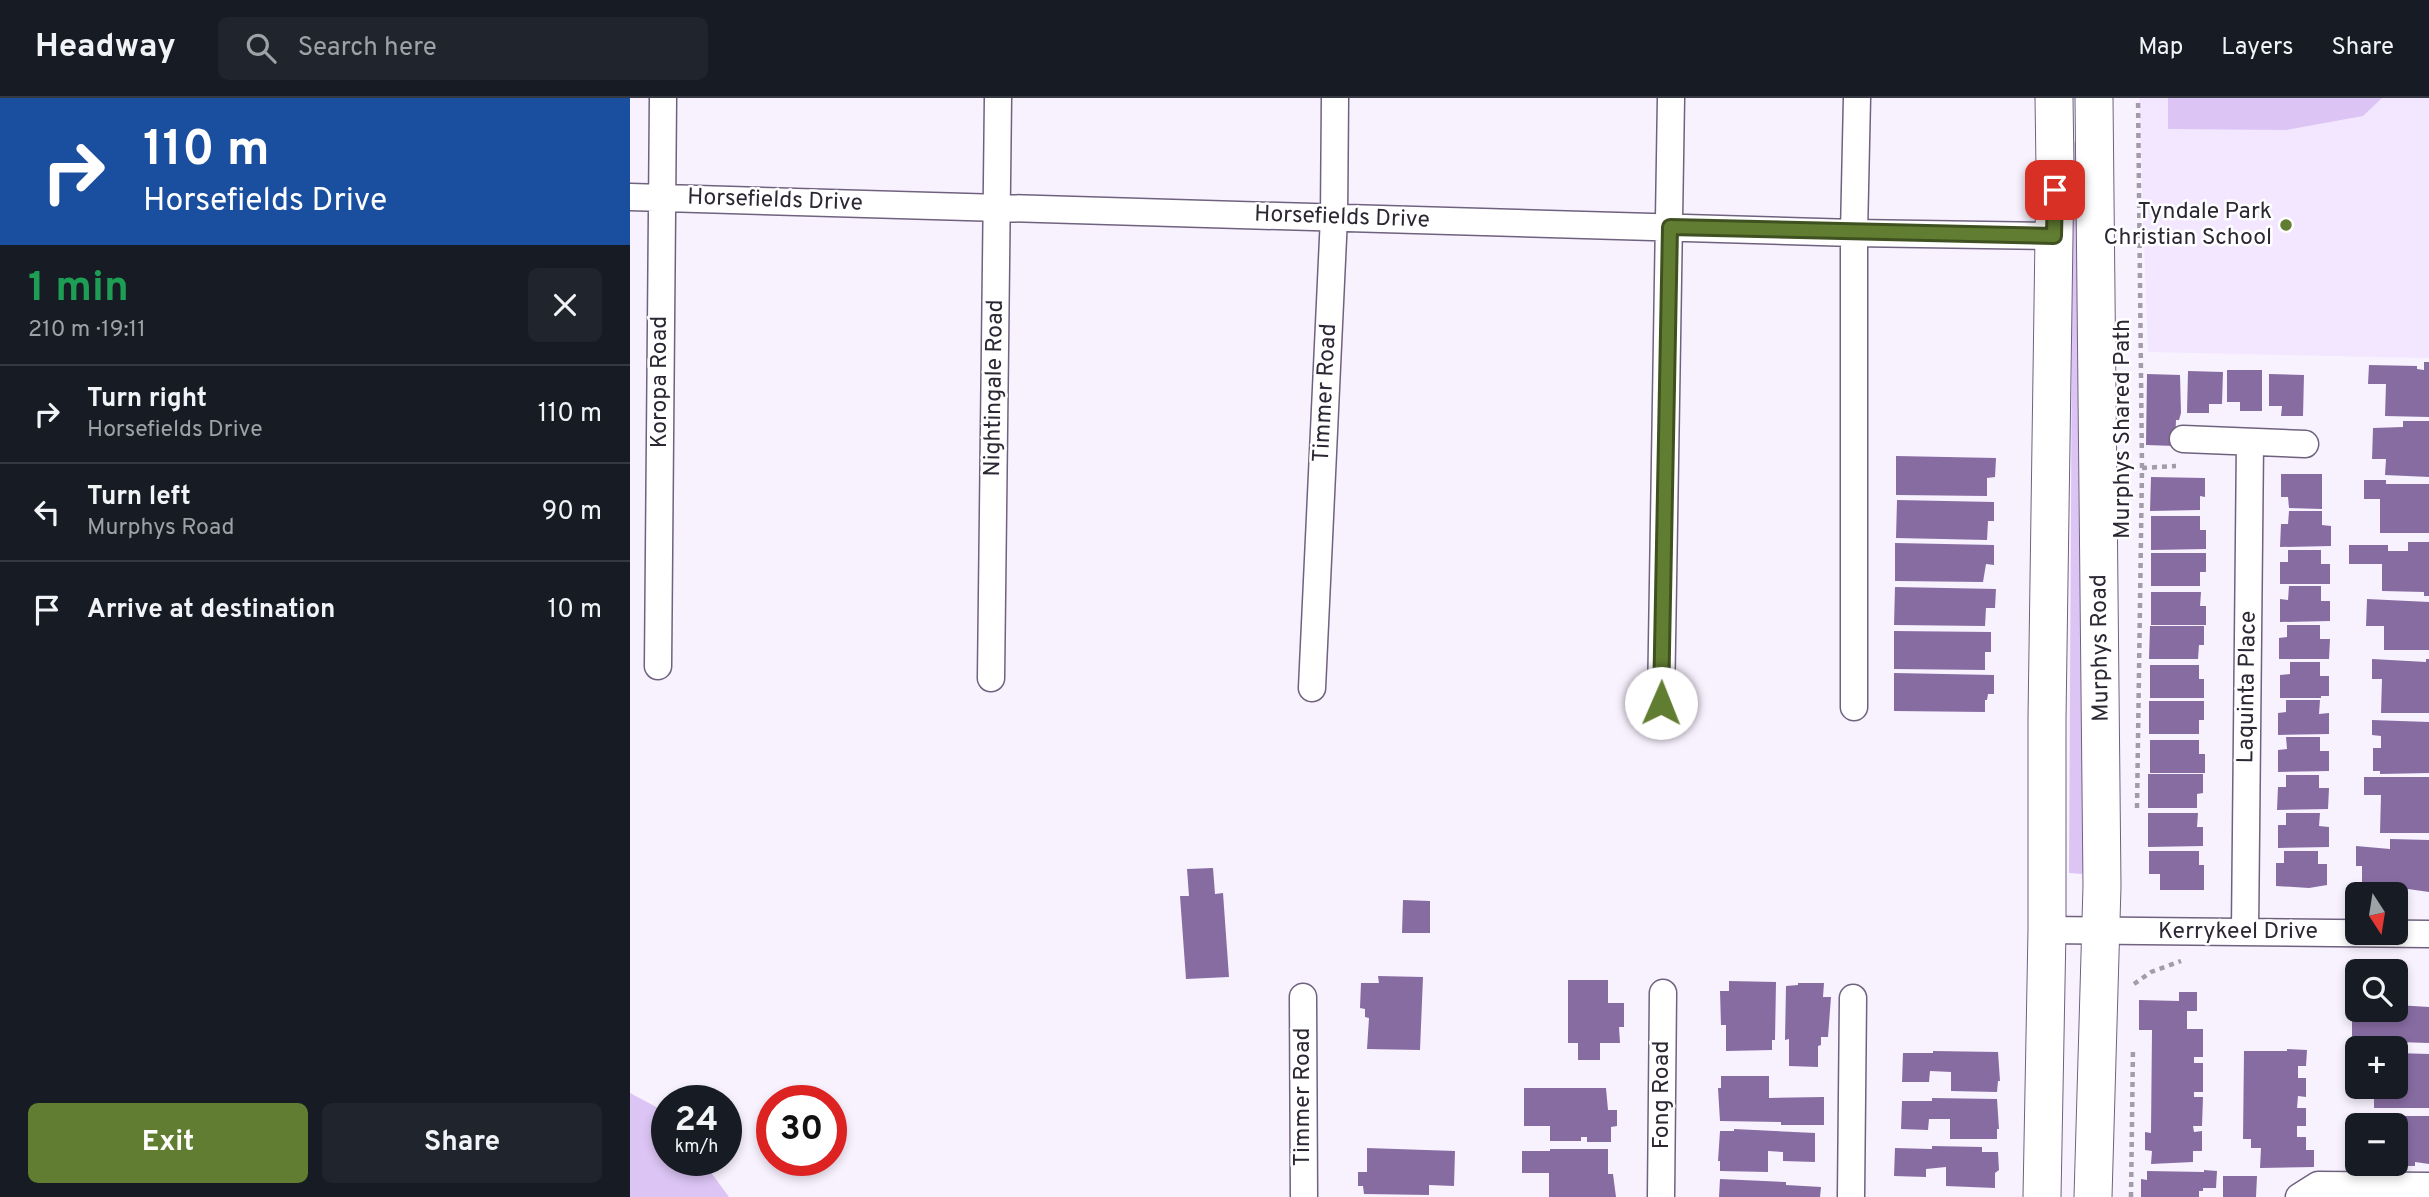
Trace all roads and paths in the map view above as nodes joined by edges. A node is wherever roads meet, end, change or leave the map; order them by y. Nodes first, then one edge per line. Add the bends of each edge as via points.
1 (663, 98) edge
2 (998, 98) edge
3 (1335, 98) edge
4 (1671, 98) edge
5 (1857, 98) edge
6 (2054, 98) edge
7 (2094, 98) edge
8 (2138, 98) edge
9 (630, 197) edge
10 (661, 198) junction
11 (998, 207) junction
12 (1334, 217) junction
13 (1670, 227) junction
14 (1854, 233) junction
15 (2054, 236) junction
16 (2183, 439) dead end
17 (2250, 442) junction
18 (2305, 444) dead end
19 (658, 666) dead end
20 (991, 678) dead end
21 (1312, 688) dead end
22 (1661, 703) dead end
23 (1854, 707) dead end
24 (2136, 818) dead end
25 (2047, 930) junction
26 (2101, 931) junction
27 (2245, 931) junction
28 (2429, 934) edge
29 (2185, 959) dead end
30 (2134, 984) dead end
31 (1663, 993) dead end
32 (1303, 997) dead end
33 (1853, 998) dead end
34 (2133, 1044) dead end
35 (2429, 1186) edge
36 (1304, 1197) edge
37 (1661, 1197) edge
38 (1851, 1197) edge
39 (2042, 1197) edge
40 (2093, 1197) edge
41 (2131, 1197) edge
42 (2299, 1197) edge

1 - 10 street, Koropa Road
2 - 11 street, Nightingale Road
3 - 12 street, Timmer Road
4 - 13 street
5 - 14 street
6 - 15 main road
7 - 26 main road, Murphys Road
8 - 24 path, Murphys Shared Path via 2142,468
9 - 10 street, Horsefields Drive
10 - 11 street, Horsefields Drive
10 - 19 street, Koropa Road
11 - 12 street, Horsefields Drive
11 - 20 street, Nightingale Road
12 - 13 street, Horsefields Drive
12 - 21 street, Timmer Road
13 - 14 street, Horsefields Drive
13 - 22 street
14 - 15 street, Horsefields Drive
14 - 23 street
15 - 25 main road
16 - 17 street
17 - 18 street
17 - 27 street, Laquinta Place
25 - 26 street, Kerrykeel Drive
25 - 39 main road
26 - 27 street, Kerrykeel Drive
26 - 40 main road, Murphys Road
27 - 28 street, Kerrykeel Drive
29 - 30 path
31 - 37 street, Fong Road
32 - 36 street, Timmer Road
33 - 38 street
34 - 41 path
35 - 42 street via 2318,1185

